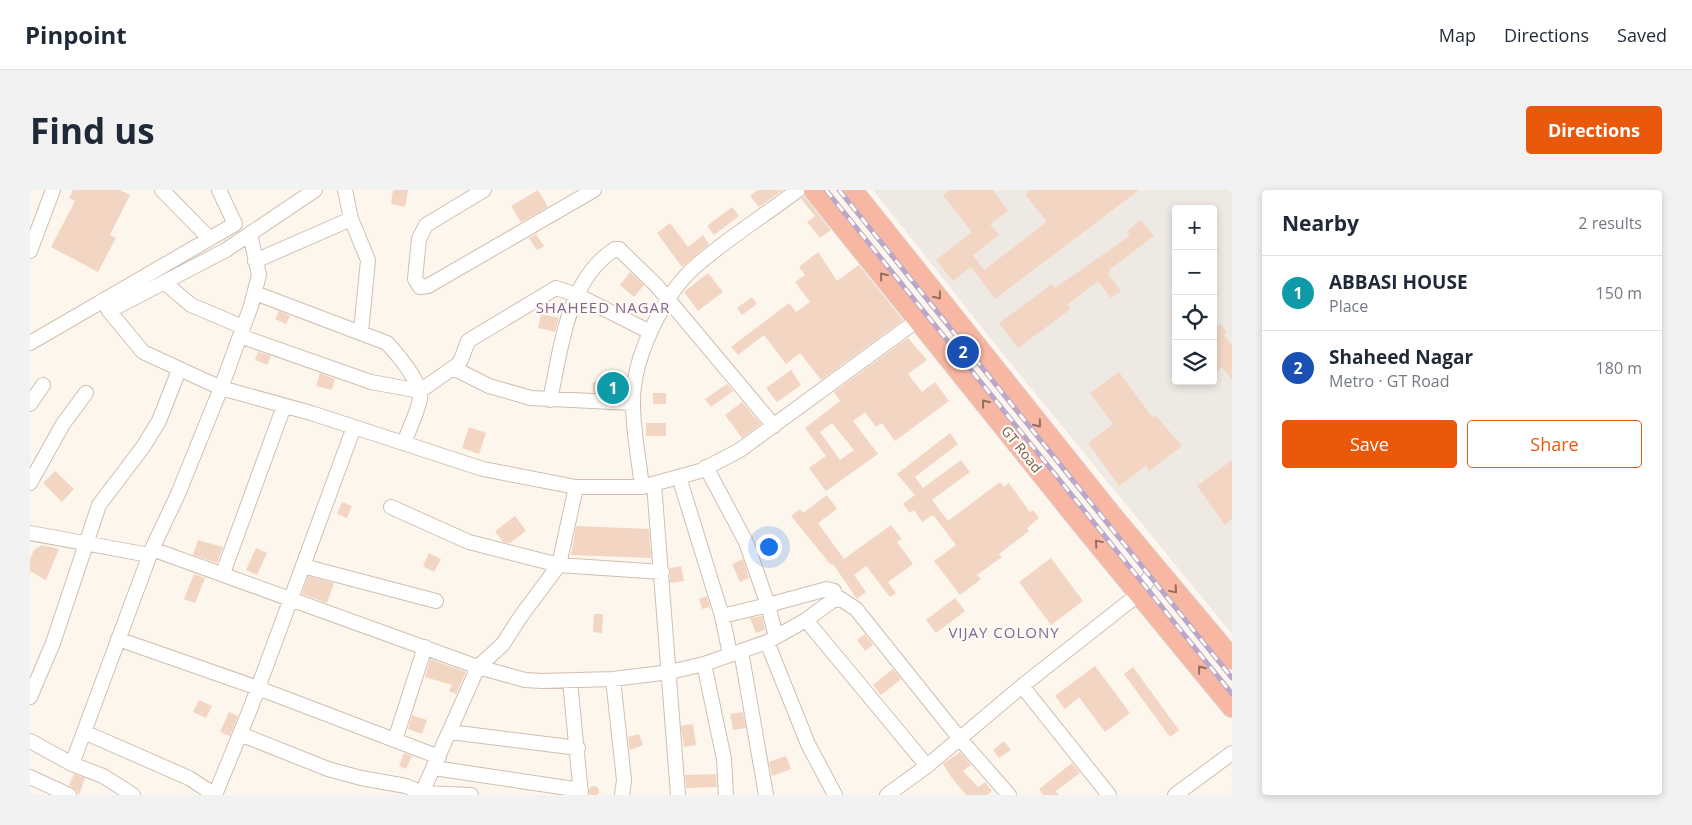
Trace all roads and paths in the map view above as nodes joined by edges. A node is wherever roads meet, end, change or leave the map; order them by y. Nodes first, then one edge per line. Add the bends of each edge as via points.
1 (53, 190) edge
2 (162, 190) edge
3 (219, 190) edge
4 (316, 190) edge
5 (345, 190) edge
6 (484, 190) edge
7 (594, 190) edge
8 (798, 190) edge
9 (814, 190) edge
10 (852, 190) edge
11 (350, 218) junction
12 (250, 234) junction
13 (209, 238) junction
14 (30, 251) edge
15 (255, 261) junction
16 (165, 283) junction
17 (255, 293) junction
18 (576, 295) junction
19 (669, 300) junction
20 (106, 306) junction
21 (919, 319) junction
22 (242, 332) junction
23 (361, 332) junction
24 (650, 332) junction
25 (30, 343) edge
26 (453, 368) junction
27 (179, 370) junction
28 (43, 386) dead end
29 (221, 388) junction
30 (420, 391) junction
31 (86, 393) dead end
32 (550, 400) junction
33 (632, 403) junction
34 (30, 404) edge
35 (284, 406) junction
36 (774, 426) junction
37 (354, 427) junction
38 (404, 443) junction
39 (706, 468) junction
40 (679, 477) junction
41 (30, 483) edge
42 (648, 486) junction
43 (576, 487) junction
44 (391, 507) dead end
45 (32, 537) edge
46 (88, 542) junction
47 (151, 552) junction
48 (559, 565) junction
49 (302, 566) junction
50 (1155, 568) junction
51 (662, 572) junction
52 (223, 573) junction
53 (1140, 593) junction
54 (290, 598) junction
55 (837, 600) junction
56 (436, 601) dead end
57 (768, 605) junction
58 (722, 616) junction
59 (806, 620) junction
60 (118, 639) junction
61 (772, 639) junction
62 (425, 647) junction
63 (736, 652) junction
64 (1232, 659) edge
65 (704, 664) junction
66 (478, 667) junction
67 (670, 672) junction
68 (613, 679) junction
69 (570, 681) junction
70 (34, 682) edge
71 (1022, 686) junction
72 (258, 688) junction
73 (30, 697) edge
74 (1232, 707) edge
75 (84, 732) junction
76 (450, 732) junction
77 (240, 734) junction
78 (960, 739) junction
79 (395, 740) junction
80 (30, 741) edge
81 (578, 748) junction
82 (1232, 753) edge
83 (436, 762) junction
84 (72, 764) junction
85 (927, 766) junction
86 (30, 778) edge
87 (904, 784) junction
88 (581, 792) edge
89 (422, 794) edge
90 (69, 795) edge
91 (132, 795) edge
92 (215, 795) edge
93 (471, 795) edge
94 (622, 795) edge
95 (678, 795) edge
96 (726, 795) edge
97 (766, 795) edge
98 (836, 795) edge
99 (887, 795) edge
100 (912, 795) edge
101 (1009, 795) edge
102 (1109, 795) edge
103 (1175, 795) edge

1 - 14 street
2 - 13 street
3 - 13 street via 234,224
4 - 12 street
5 - 11 street
6 - 7 street via 430,221 422,231 415,279 420,287 428,286
8 - 19 street via 697,264
21 -> 9 highway, GT Road
10 -> 50 highway, GT Road
11 - 15 street
11 - 23 street via 368,260
12 - 15 street
12 - 16 street
13 - 20 street
15 - 17 street via 259,275
16 - 20 street
16 - 22 street via 191,304
17 - 22 street
17 - 23 street
18 - 19 street via 584,279 615,249 625,255
18 - 24 street
18 - 26 street via 556,288 468,341 461,360
18 - 32 street
19 - 24 street
19 - 36 street
20 - 25 street
20 - 27 street via 142,352
21 - 36 street
53 -> 21 highway, GT Road
22 - 29 street
22 - 30 street via 371,382
23 - 30 street via 387,343 397,353
24 - 33 street via 636,372
26 - 30 street
26 - 32 street via 489,386
27 - 29 street
27 - 46 street via 160,421 99,505
28 - 34 street
29 - 35 street
29 - 47 street
30 - 38 street
31 - 41 street
32 - 33 street
33 - 42 street
35 - 37 street
35 - 52 street
36 - 39 street via 740,450
37 - 38 street
37 - 49 street
38 - 43 street via 484,469
39 - 40 street
39 - 57 street via 746,542
40 - 42 street
40 - 58 street
42 - 43 street
42 - 51 street
43 - 48 street
44 - 48 street via 469,542
45 - 46 street
46 - 47 street
46 - 70 street
47 - 52 street
47 - 60 street
48 - 51 street
48 - 66 street via 503,644
49 - 54 street
49 - 56 street
50 - 53 street
50 -> 64 highway, GT Road
51 - 67 street
52 - 54 street
53 - 71 street
74 -> 53 highway, GT Road
54 - 62 street
54 - 72 street
55 - 57 street via 834,591 827,589
55 - 59 street
55 - 78 street via 856,609
57 - 58 street
57 - 61 street
58 - 63 street
59 - 61 street
59 - 85 street
60 - 72 street
60 - 75 street
61 - 63 street
61 - 98 street via 808,744
62 - 66 street
62 - 79 street
63 - 65 street
63 - 97 street
65 - 67 street
65 - 96 street via 724,759
66 - 69 street via 525,680
66 - 76 street
67 - 68 street
67 - 95 street
68 - 69 street
68 - 94 street via 624,780
69 - 81 street
70 - 73 street
71 - 78 street
71 - 102 street
72 - 77 street
72 - 79 street
75 - 84 street
75 - 92 street via 189,778
76 - 81 street
76 - 83 street
77 - 89 street via 328,769 406,786
77 - 92 street
78 - 85 street
78 - 101 street
79 - 83 street
80 - 84 street
81 - 88 street
82 - 103 street
83 - 88 street
83 - 89 street
84 - 91 street via 103,776
85 - 87 street
86 - 90 street
87 - 99 street
87 - 100 street
89 - 93 street

